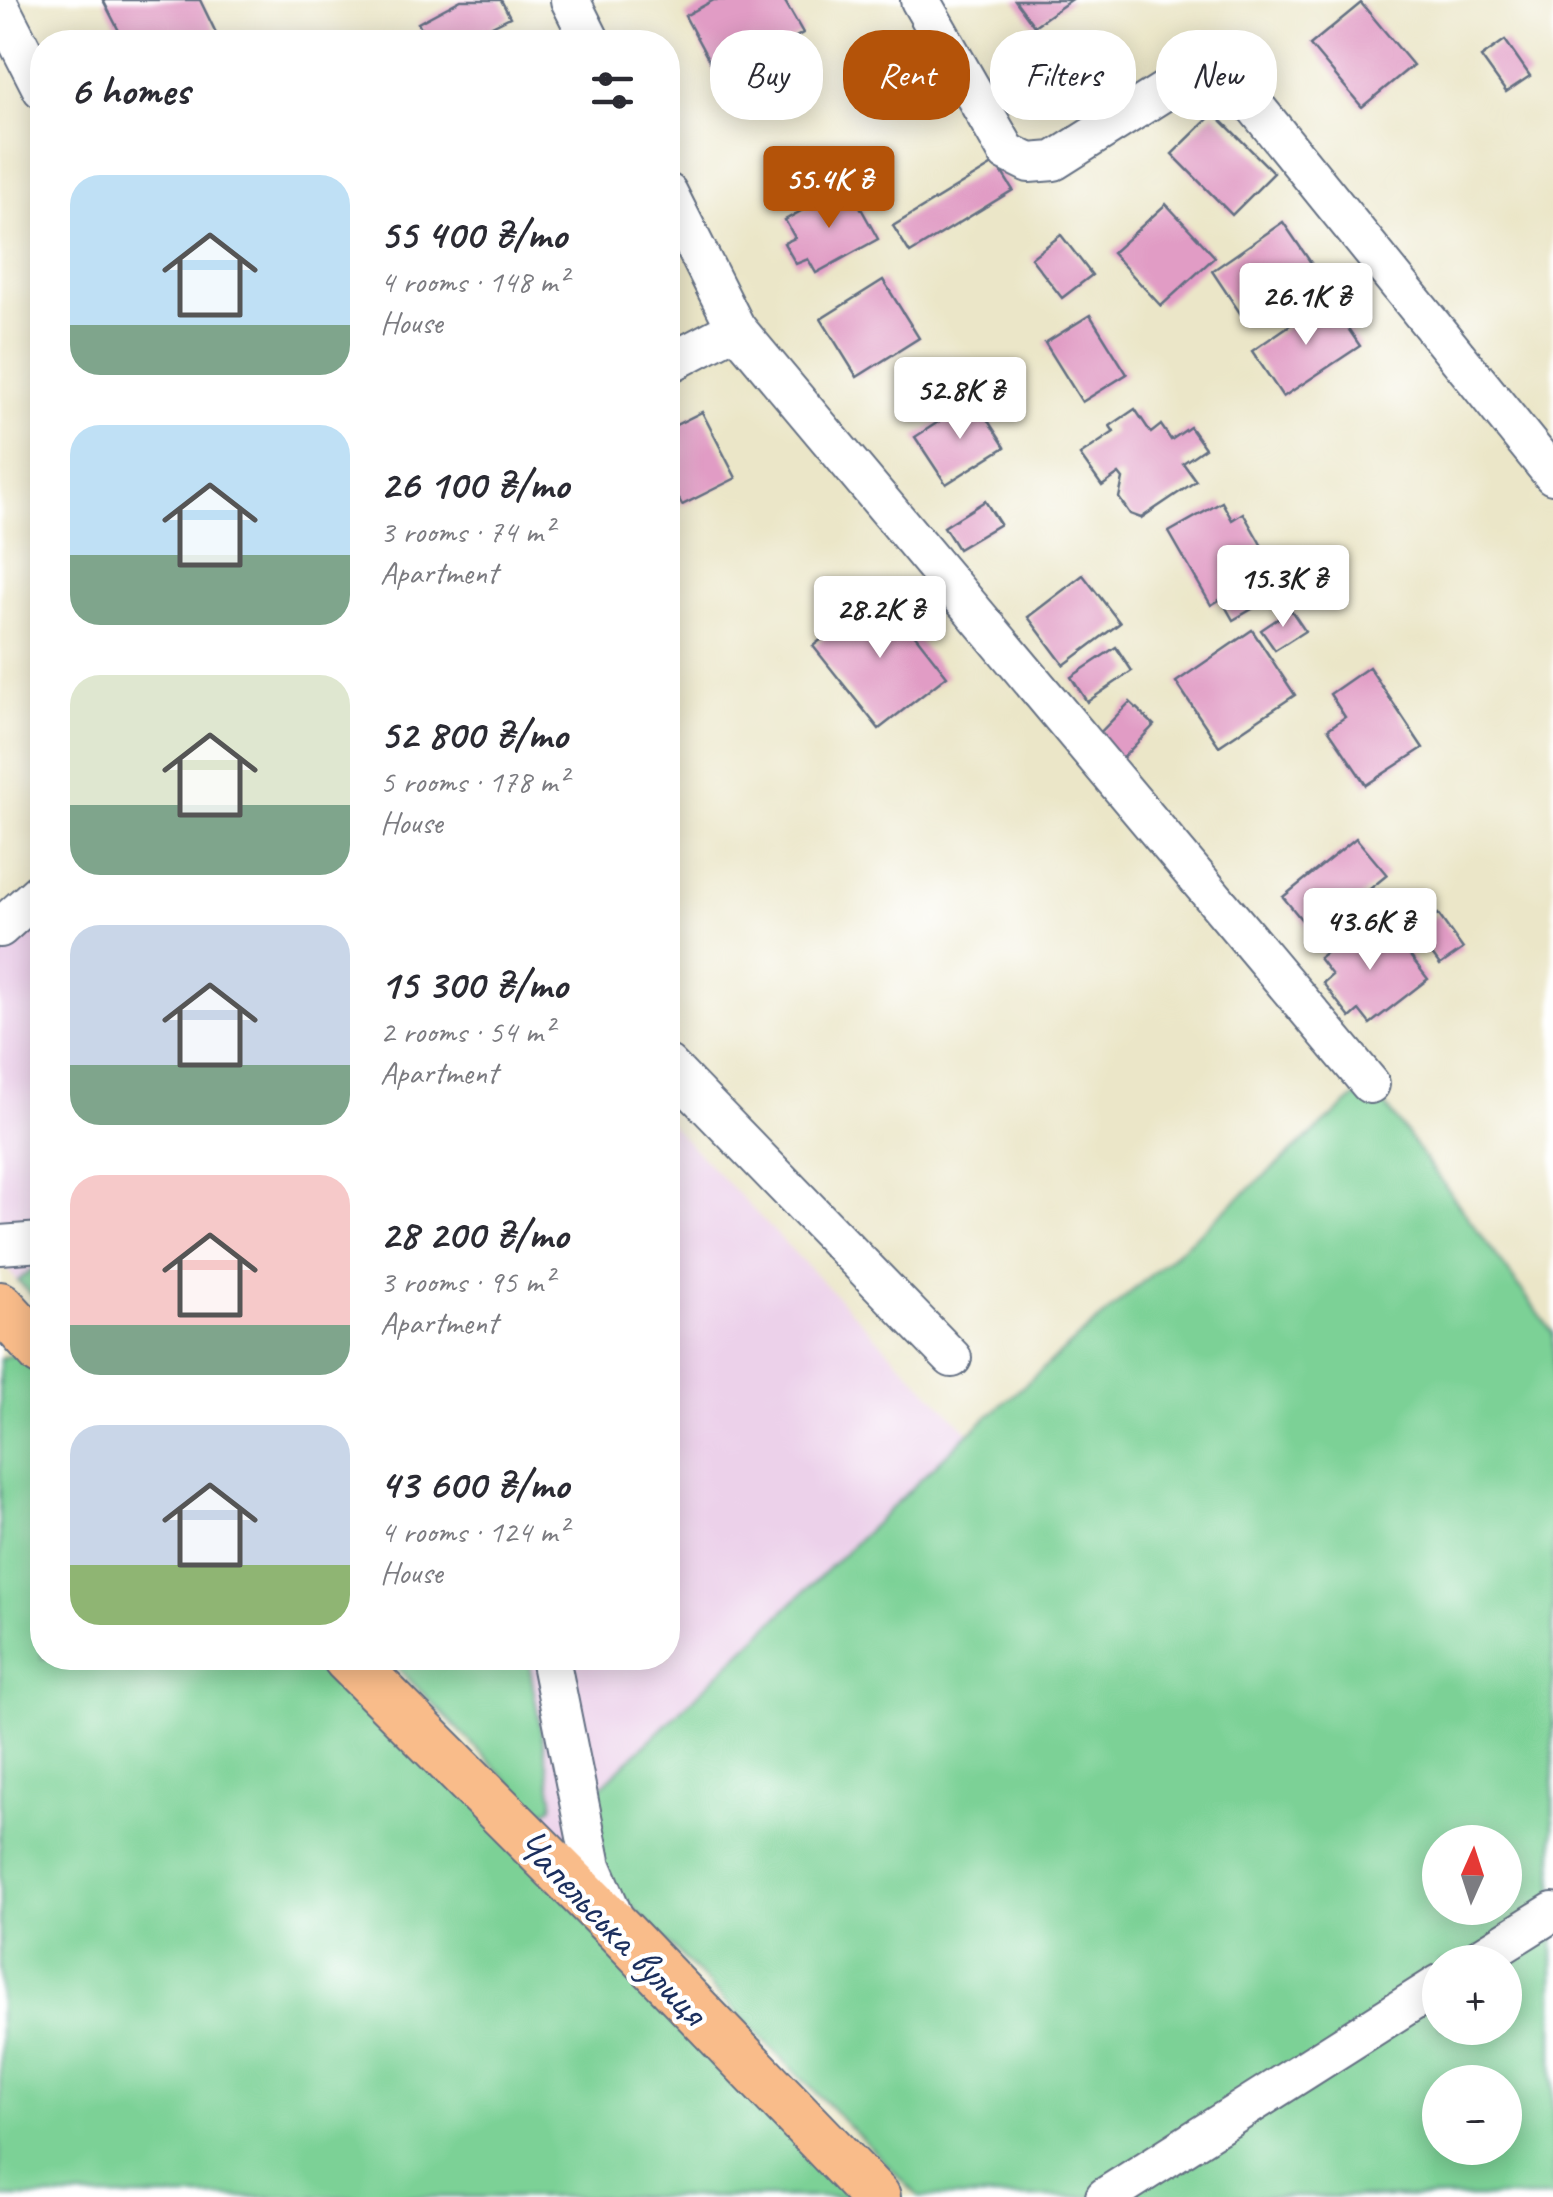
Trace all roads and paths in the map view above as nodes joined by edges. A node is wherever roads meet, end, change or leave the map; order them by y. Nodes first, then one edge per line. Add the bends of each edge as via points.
1 (570, 0) edge
2 (920, 0) edge
3 (0, 7) edge
4 (585, 30) edge
5 (30, 66) edge
6 (680, 218) edge
7 (736, 328) junction
8 (680, 358) edge
9 (1553, 475) edge
10 (30, 901) edge
11 (0, 928) edge
12 (680, 1077) edge
13 (1370, 1084) dead end
14 (30, 1243) edge
15 (0, 1245) edge
16 (0, 1306) edge
17 (30, 1339) edge
18 (952, 1358) dead end
19 (359, 1670) edge
20 (552, 1670) edge
21 (1553, 1912) edge
22 (620, 1932) junction
23 (1500, 1945) edge
24 (1422, 1995) edge
25 (876, 2197) edge
26 (1105, 2197) edge

1 - 4 street
2 - 9 street via 1007,152 1028,163 1054,161 1182,80 1212,75 1241,89
3 - 5 street
6 - 7 street
7 - 8 street
7 - 13 street
10 - 11 street
12 - 18 street
14 - 15 street
16 - 17 main road
19 - 22 main road, Чапельська вулиця
20 - 22 street via 592,1866
21 - 23 street
22 - 25 main road, Чапельська вулиця
24 - 26 street

